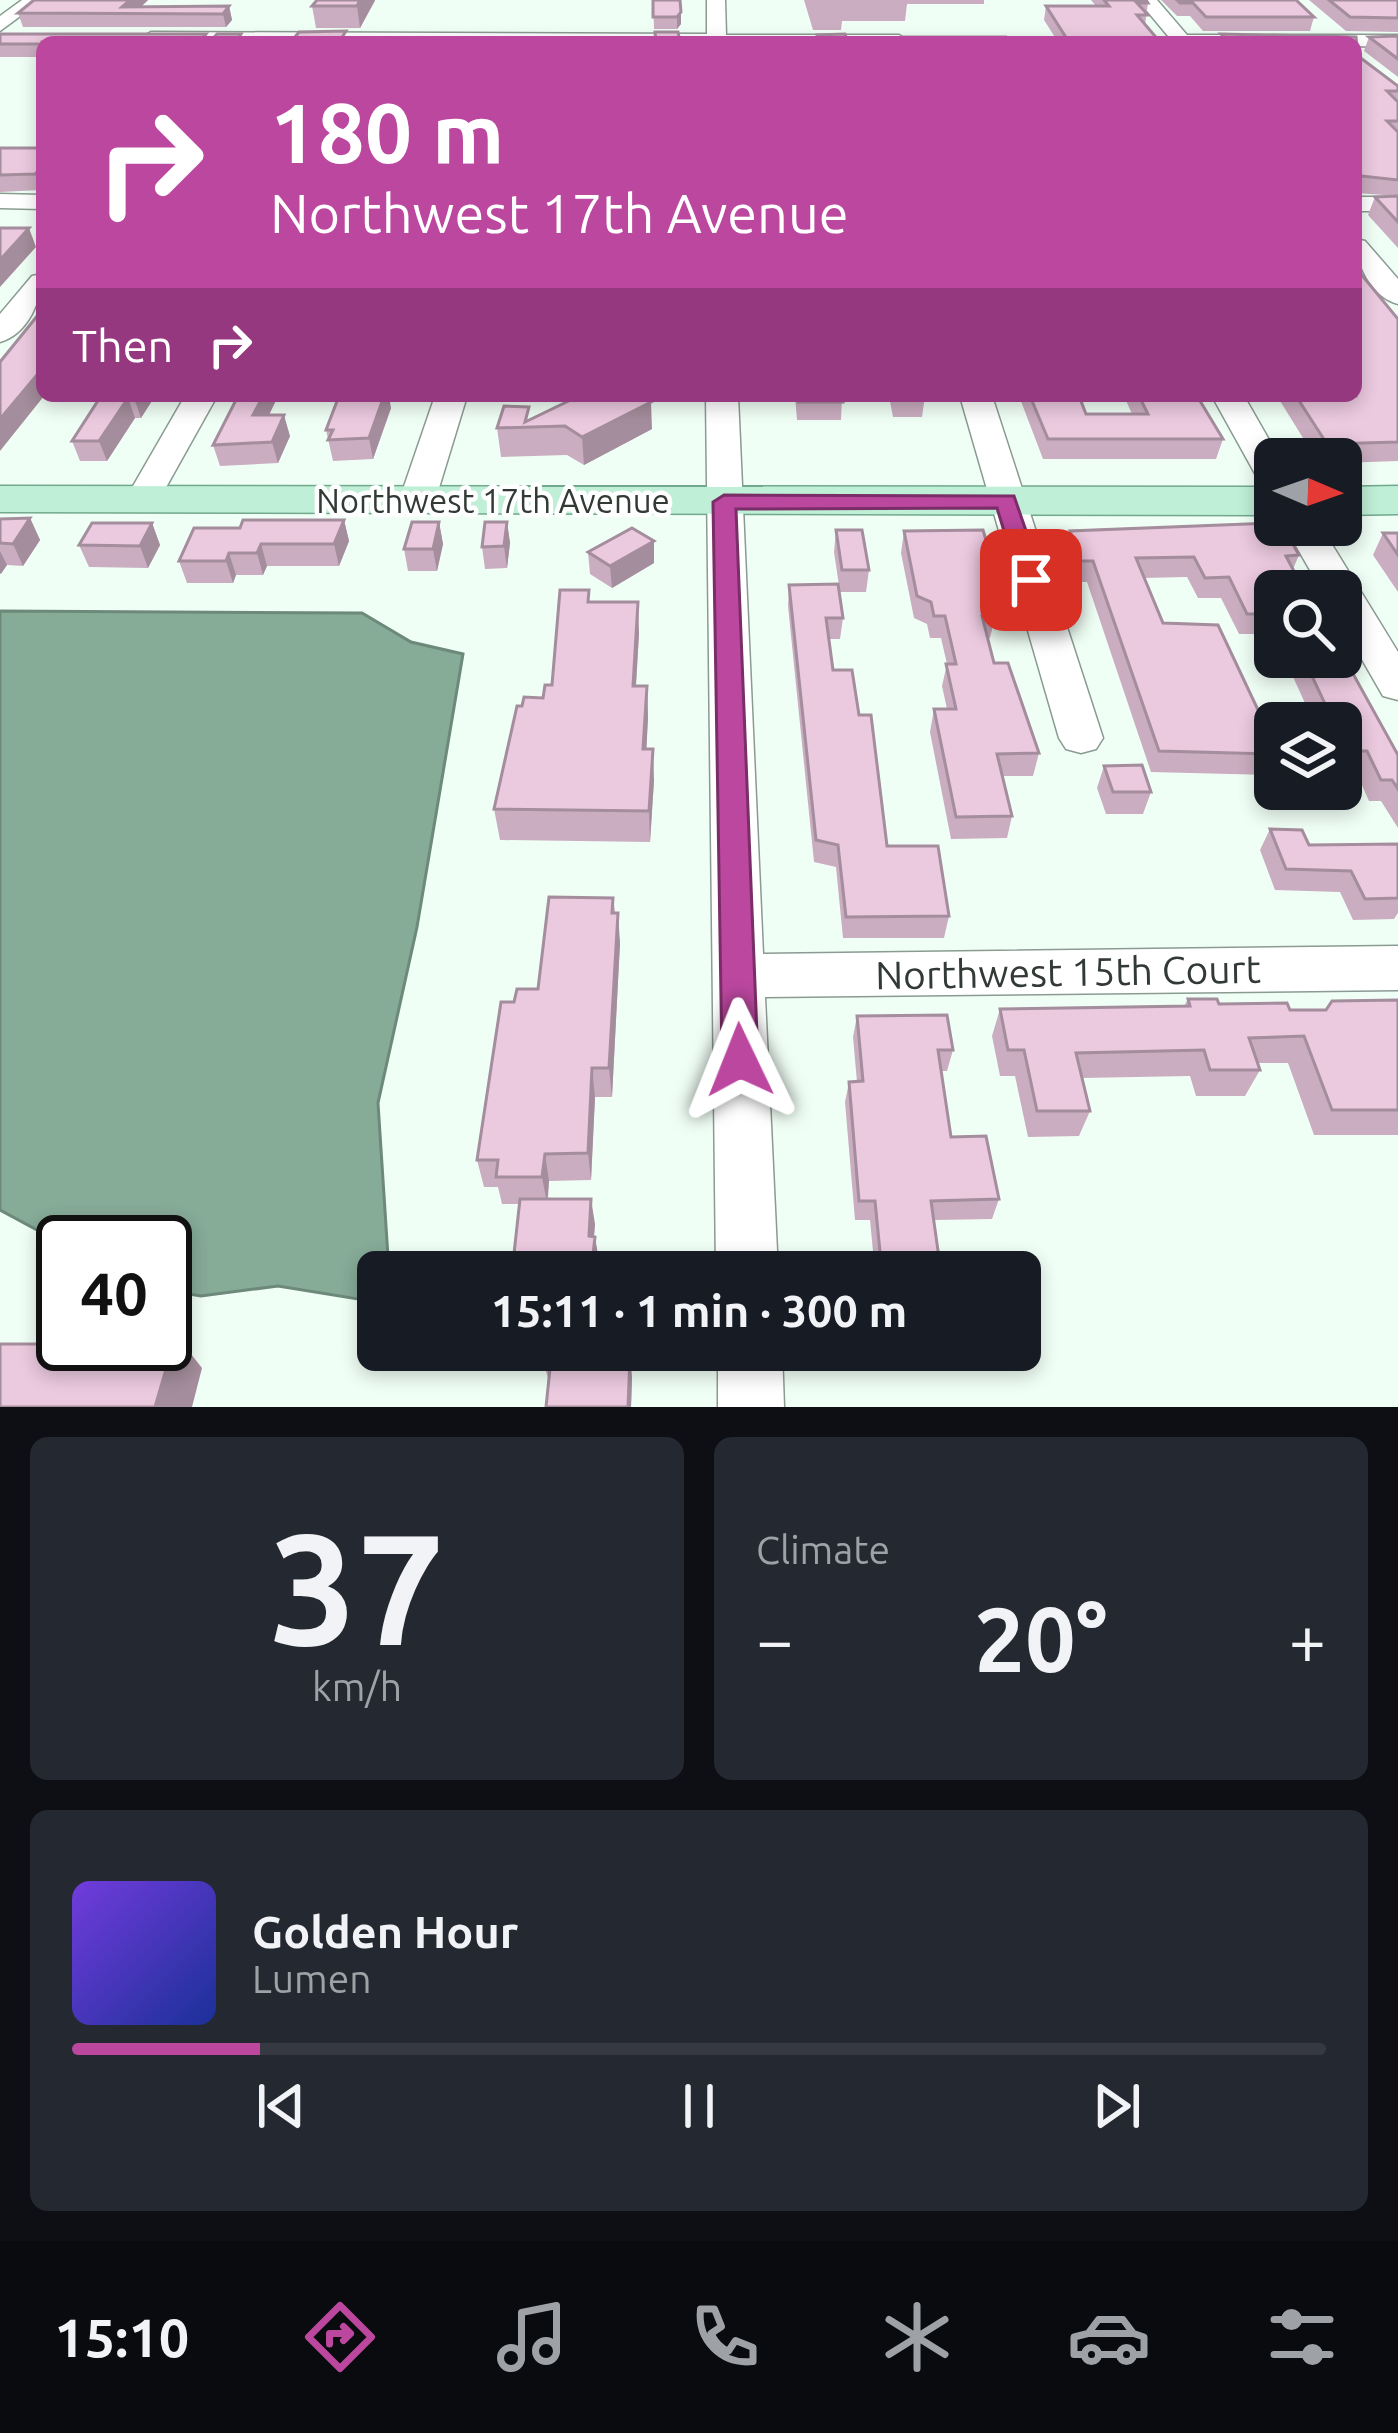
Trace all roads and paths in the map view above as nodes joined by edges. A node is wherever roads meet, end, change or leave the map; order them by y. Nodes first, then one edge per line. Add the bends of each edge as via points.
1 (33, 0) edge
2 (716, 0) edge
3 (1147, 0) edge
4 (1308, 14) edge
5 (0, 25) edge
6 (717, 36) edge
7 (1178, 36) edge
8 (1333, 36) edge
9 (0, 37) edge
10 (23, 37) edge
11 (1398, 41) edge
12 (1362, 42) edge
13 (0, 202) edge
14 (36, 202) edge
15 (1362, 204) edge
16 (1398, 204) edge
17 (1362, 254) edge
18 (36, 289) edge
19 (1398, 296) edge
20 (0, 333) edge
21 (198, 402) edge
22 (449, 402) edge
23 (722, 402) edge
24 (978, 402) edge
25 (1231, 402) edge
26 (1254, 442) edge
27 (0, 499) edge
28 (142, 500) junction
29 (1398, 500) edge
30 (417, 501) junction
31 (1006, 501) junction
32 (1254, 501) edge
33 (1362, 501) edge
34 (724, 502) junction
35 (1314, 546) edge
36 (1398, 686) edge
37 (1081, 738) dead end
38 (1398, 968) edge
39 (737, 976) junction
40 (746, 1251) edge
41 (751, 1371) edge
42 (752, 1407) edge

1 - 5 street
2 - 6 street
3 - 7 street
4 - 8 street
9 - 10 street
11 - 12 street
13 - 14 street
15 - 16 street
17 - 19 street
18 - 20 street
21 - 28 street
22 - 30 street
23 - 34 street
24 - 31 street
25 - 26 street
27 - 28 main road, Northwest 17th Avenue
28 - 30 main road, Northwest 17th Avenue
29 - 33 main road
30 - 34 main road, Northwest 17th Avenue
31 - 32 main road, Northwest 17th Avenue
31 - 34 main road, Northwest 17th Avenue
31 - 37 street
34 - 39 street
35 - 36 street
38 - 39 street, Northwest 15th Court
39 - 40 street
41 - 42 street

